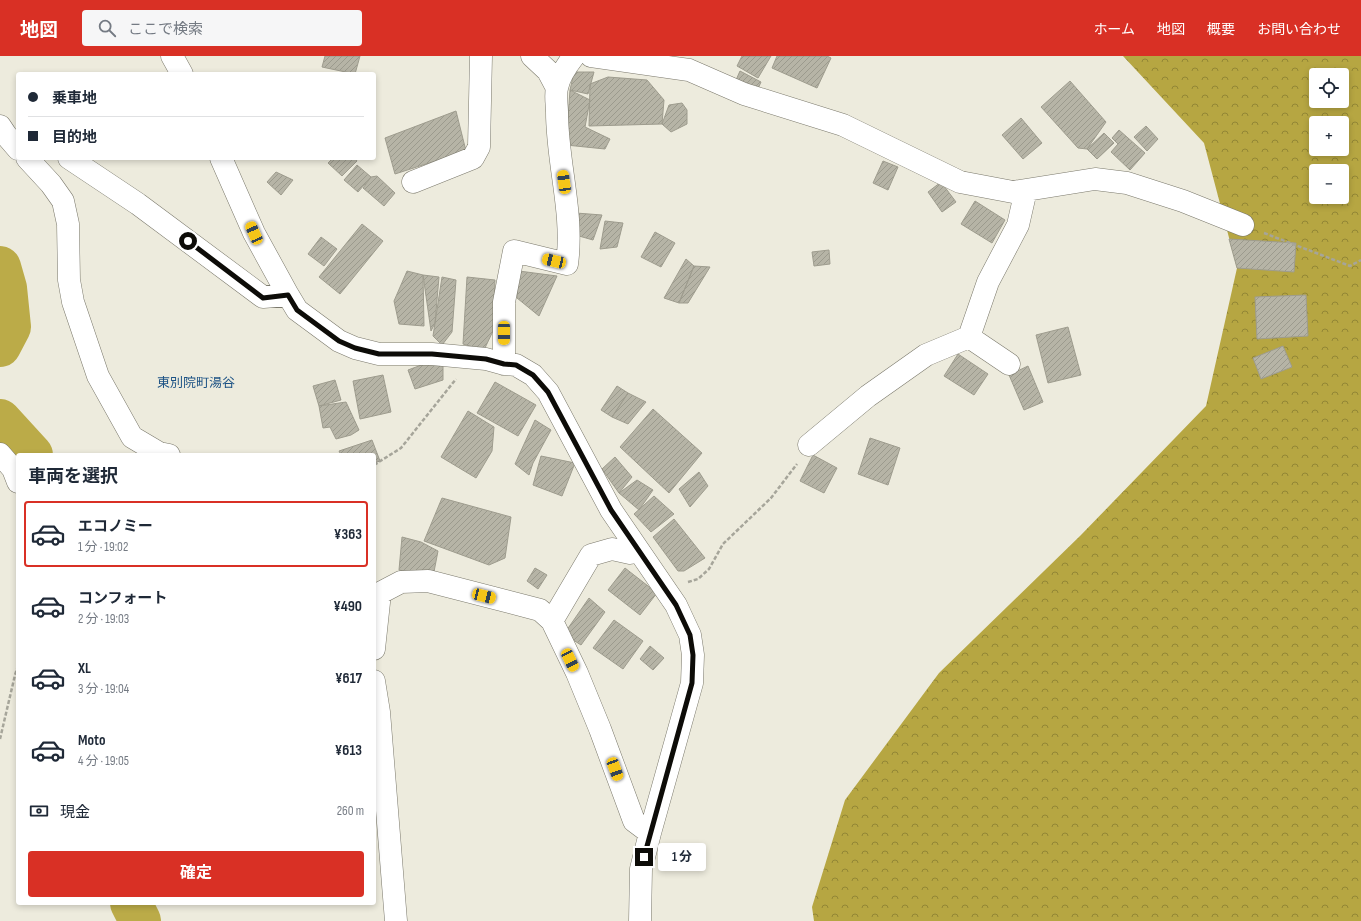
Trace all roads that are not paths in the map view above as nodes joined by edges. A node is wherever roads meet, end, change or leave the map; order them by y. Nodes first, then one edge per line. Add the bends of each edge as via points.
1 (172, 56) edge
2 (481, 56) edge
3 (532, 56) edge
4 (574, 56) edge
5 (591, 56) edge
6 (181, 72) edge
7 (557, 88) junction
8 (0, 122) edge
9 (0, 126) edge
10 (16, 128) edge
11 (16, 147) edge
12 (29, 160) edge
13 (72, 160) edge
14 (222, 160) edge
15 (413, 182) dead end
16 (1026, 190) junction
17 (1243, 225) road end
18 (288, 295) junction
19 (969, 337) junction
20 (504, 364) junction
21 (1009, 364) dead end
22 (809, 445) road end
23 (162, 453) edge
24 (0, 454) edge
25 (16, 477) edge
26 (636, 548) junction
27 (377, 590) edge
28 (376, 610) edge
29 (552, 621) junction
30 (376, 693) edge
31 (650, 833) junction
32 (396, 921) edge
33 (640, 921) edge

1 - 6 street
2 - 15 street via 479,147 473,158
3 - 7 street via 548,71
4 - 7 street via 564,69
5 - 16 street via 689,70 744,94 843,125 960,182 1013,192
7 - 20 street via 557,128 567,209 567,264 514,251 504,302
8 - 10 street
9 - 11 street
12 - 23 street via 51,184 63,202 68,224 69,280 73,302 98,376 132,437
13 - 18 street via 138,204 263,298
14 - 18 street via 254,233
16 - 17 street via 1095,179 1127,183 1183,201
16 - 19 street via 1018,225 988,282
18 - 20 street via 297,310 339,341 355,348 379,354 432,354 486,359
19 - 21 street
19 - 22 street via 926,355 868,396
20 - 26 street via 516,365 533,375 548,392 611,510
24 - 25 street
26 - 29 street via 630,553 612,548 591,555
26 - 31 street via 676,605 690,635 693,655 692,683
27 - 28 street
27 - 29 street via 401,582 428,581 540,610
29 - 31 street via 600,729 634,821
30 - 32 street
31 - 33 street via 641,869

